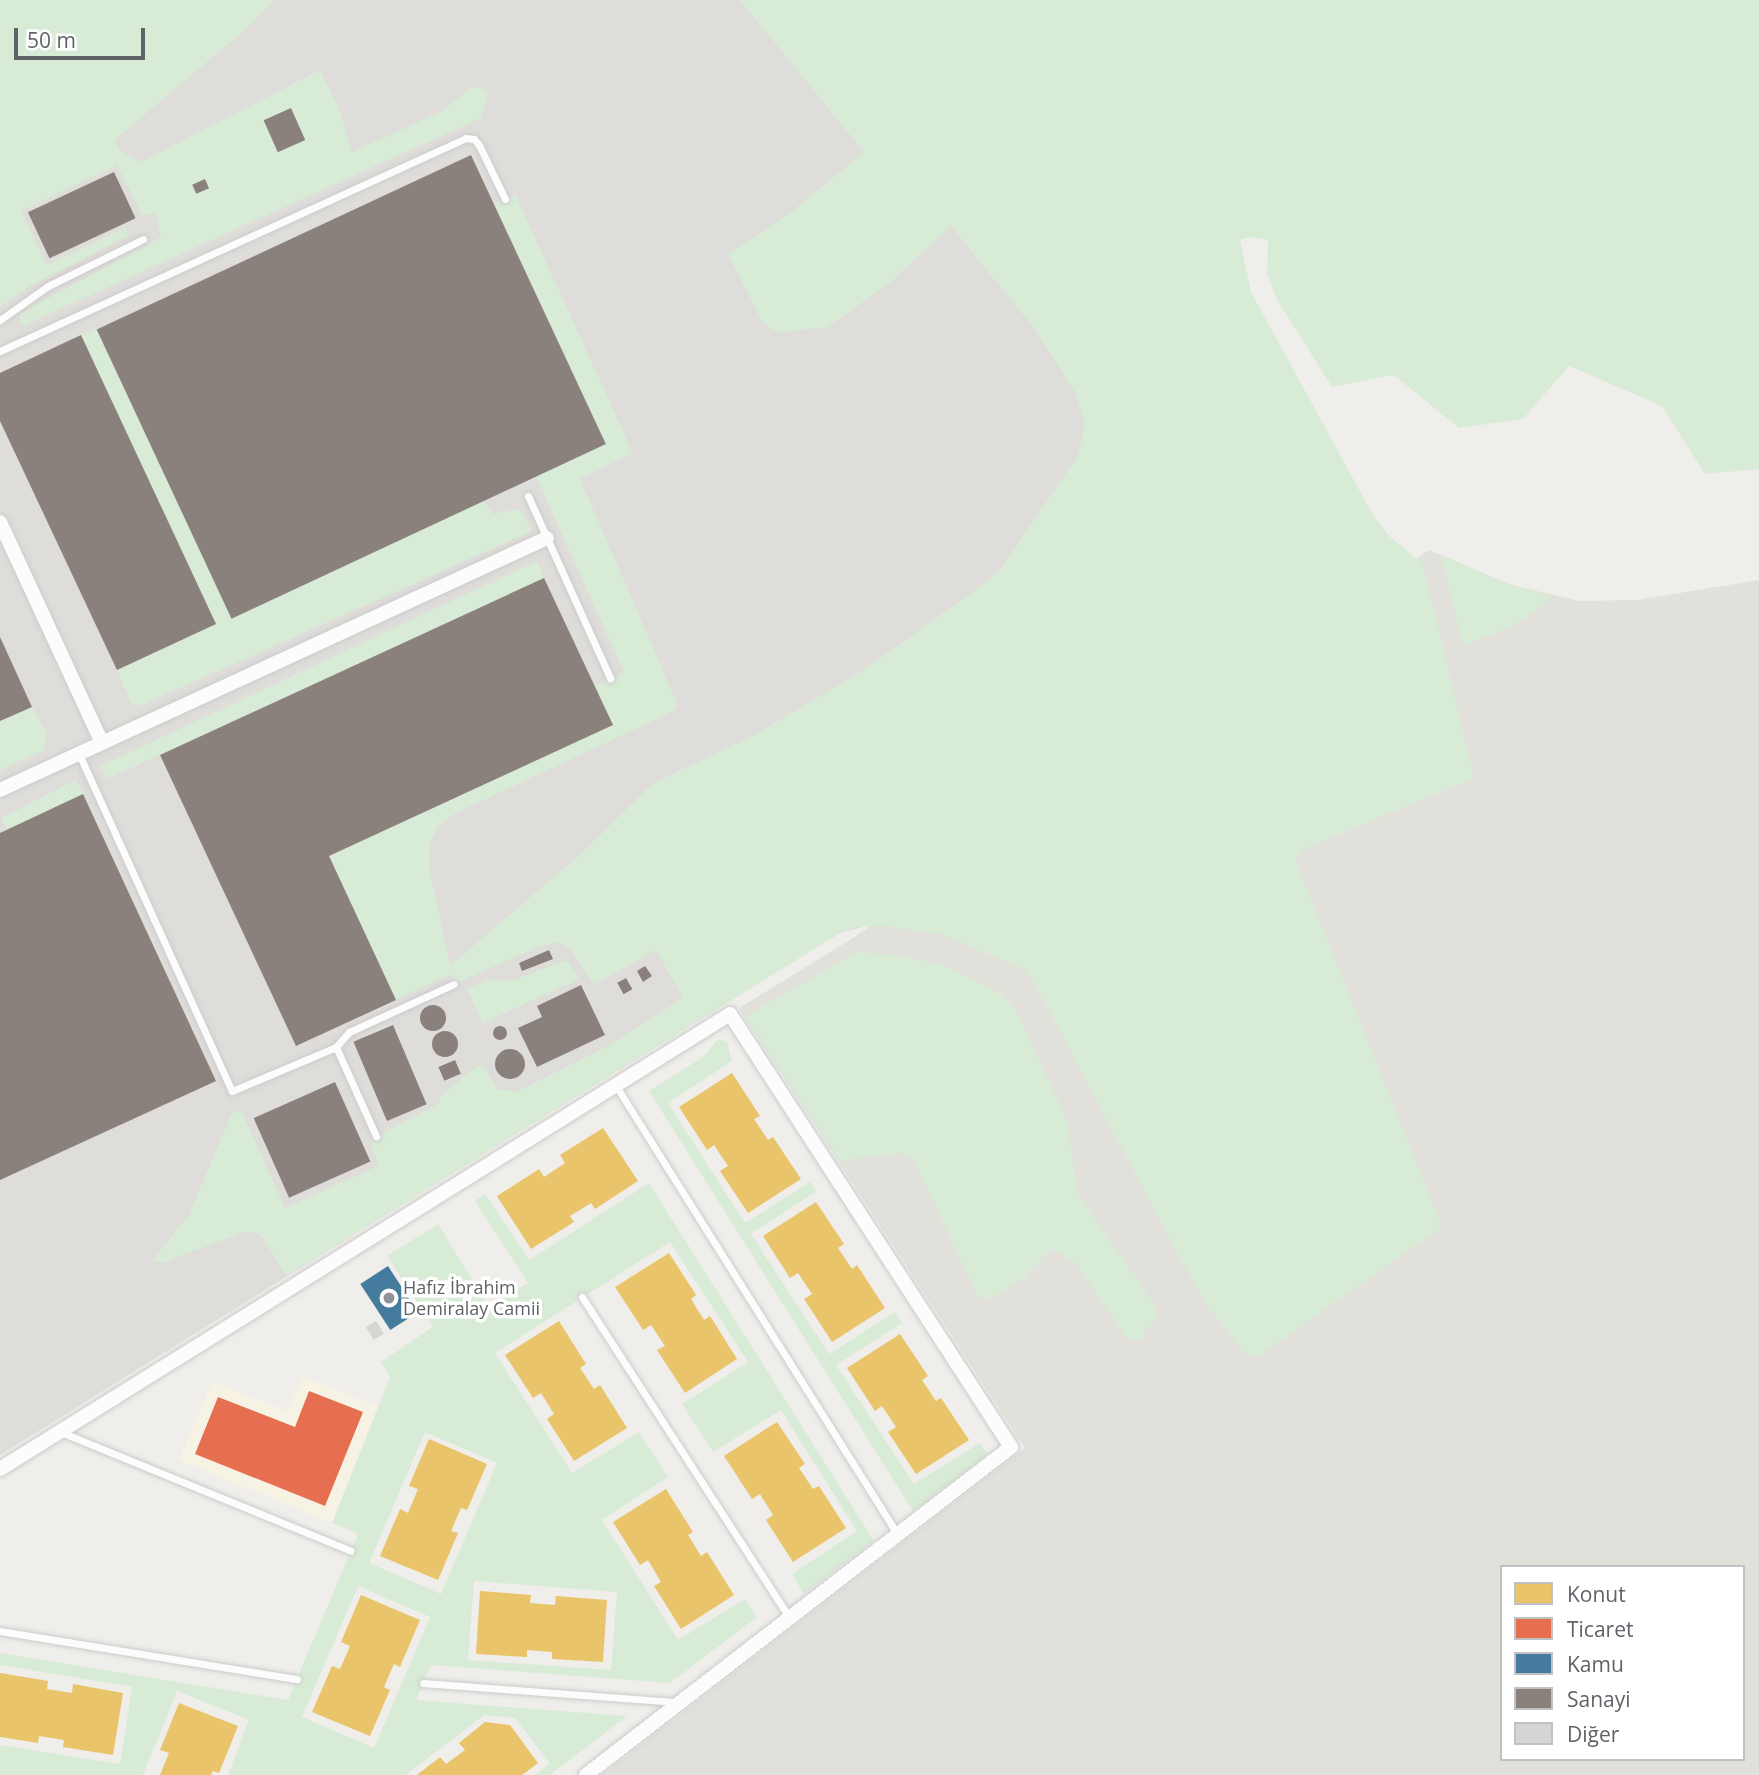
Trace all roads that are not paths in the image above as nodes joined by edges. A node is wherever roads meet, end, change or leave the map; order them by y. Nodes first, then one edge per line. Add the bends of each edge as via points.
1 (505, 200) dead end
2 (143, 239) dead end
3 (0, 320) edge
4 (0, 351) edge
5 (528, 496) dead end
6 (0, 522) edge
7 (547, 538) junction
8 (610, 678) dead end
9 (102, 743) junction
10 (78, 754) junction
11 (0, 790) edge
12 (454, 984) dead end
13 (336, 1047) junction
14 (616, 1085) junction
15 (376, 1136) dead end
16 (582, 1297) dead end
17 (61, 1432) junction
18 (0, 1469) edge
19 (898, 1535) junction
20 (351, 1551) dead end
21 (790, 1618) junction
22 (0, 1631) edge
23 (297, 1679) dead end
24 (423, 1683) dead end
25 (680, 1703) junction
26 (586, 1775) edge

1 - 4 lane via 480,145 466,138
2 - 3 lane via 32,296
5 - 7 lane
6 - 9 street
7 - 8 lane
7 - 9 street
9 - 10 street
10 - 11 street
10 - 13 lane via 232,1091
12 - 13 lane via 349,1032
13 - 15 lane
14 - 17 street
14 - 19 lane
14 - 19 street via 730,1014 1011,1447
16 - 21 lane
17 - 18 street
17 - 20 lane
19 - 21 street
21 - 25 street
22 - 23 lane
24 - 25 lane
25 - 26 street

